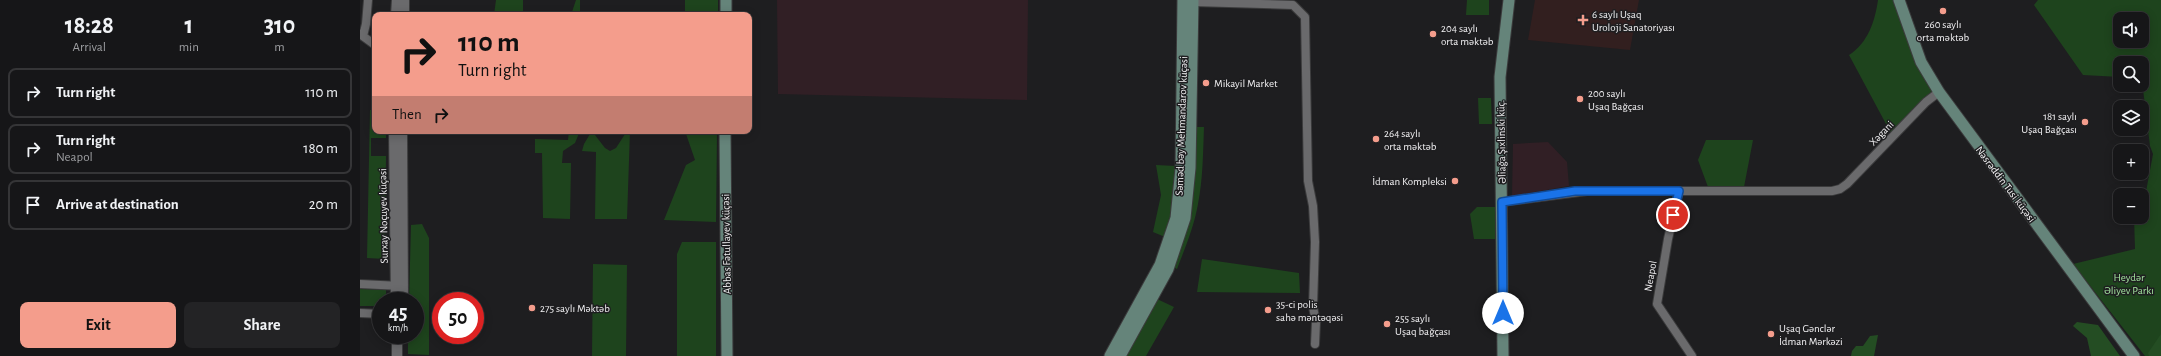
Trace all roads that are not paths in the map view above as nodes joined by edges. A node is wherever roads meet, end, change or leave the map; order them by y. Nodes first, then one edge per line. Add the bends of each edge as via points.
1 (368, 0) edge
2 (397, 0) edge
3 (404, 0) edge
4 (726, 0) edge
5 (1509, 0) edge
6 (1899, 0) edge
7 (1190, 1) edge
8 (396, 12) edge
9 (404, 12) edge
10 (726, 12) edge
11 (361, 35) edge
12 (372, 43) edge
13 (1939, 92) junction
14 (394, 134) edge
15 (402, 134) edge
16 (725, 134) edge
17 (1679, 191) junction
18 (1502, 202) junction
19 (360, 284) edge
20 (400, 286) junction
21 (398, 292) edge
22 (402, 292) edge
23 (360, 313) edge
24 (372, 314) edge
25 (397, 344) edge
26 (403, 344) edge
27 (1315, 344) dead end
28 (397, 356) edge
29 (403, 356) edge
30 (727, 356) edge
31 (1110, 356) edge
32 (1120, 356) edge
33 (1503, 356) edge
34 (1692, 356) edge
35 (2134, 356) edge

1 - 11 street via 366,24
2 - 8 street
3 - 9 street
4 - 10 main road
5 - 18 main road, Əliağa Şıxlinski küç. via 1500,77
6 - 13 main road, Nəsrəddin Tusi küçəsi via 1920,62
7 - 27 street via 1293,5 1305,17 1308,180 1313,206 1315,242
7 - 31 main road, Səməd bəy Mehmandarov küçəsi via 1176,218 1160,265
7 - 32 main road, Səməd bəy Mehmandarov küçəsi via 1190,168 1185,218 1168,269
11 - 12 street
13 - 17 street, Xəgani via 1840,189 1820,192
13 - 35 main road, Nəsrəddin Tusi küçəsi
14 - 20 street, Surxay Noçuyev küçəsi
15 - 20 street, Surxay Noçuyev küçəsi
16 - 30 main road, Abbas Fətullayev küçəsi
17 - 18 street via 1581,191
17 - 34 street, Neapol via 1657,304
18 - 33 main road, Əliağa Şıxlinski küç.
19 - 20 street
20 - 21 street, Surxay Noçuyev küçəsi
20 - 22 street, Surxay Noçuyev küçəsi
23 - 24 street
25 - 28 street
26 - 29 street

